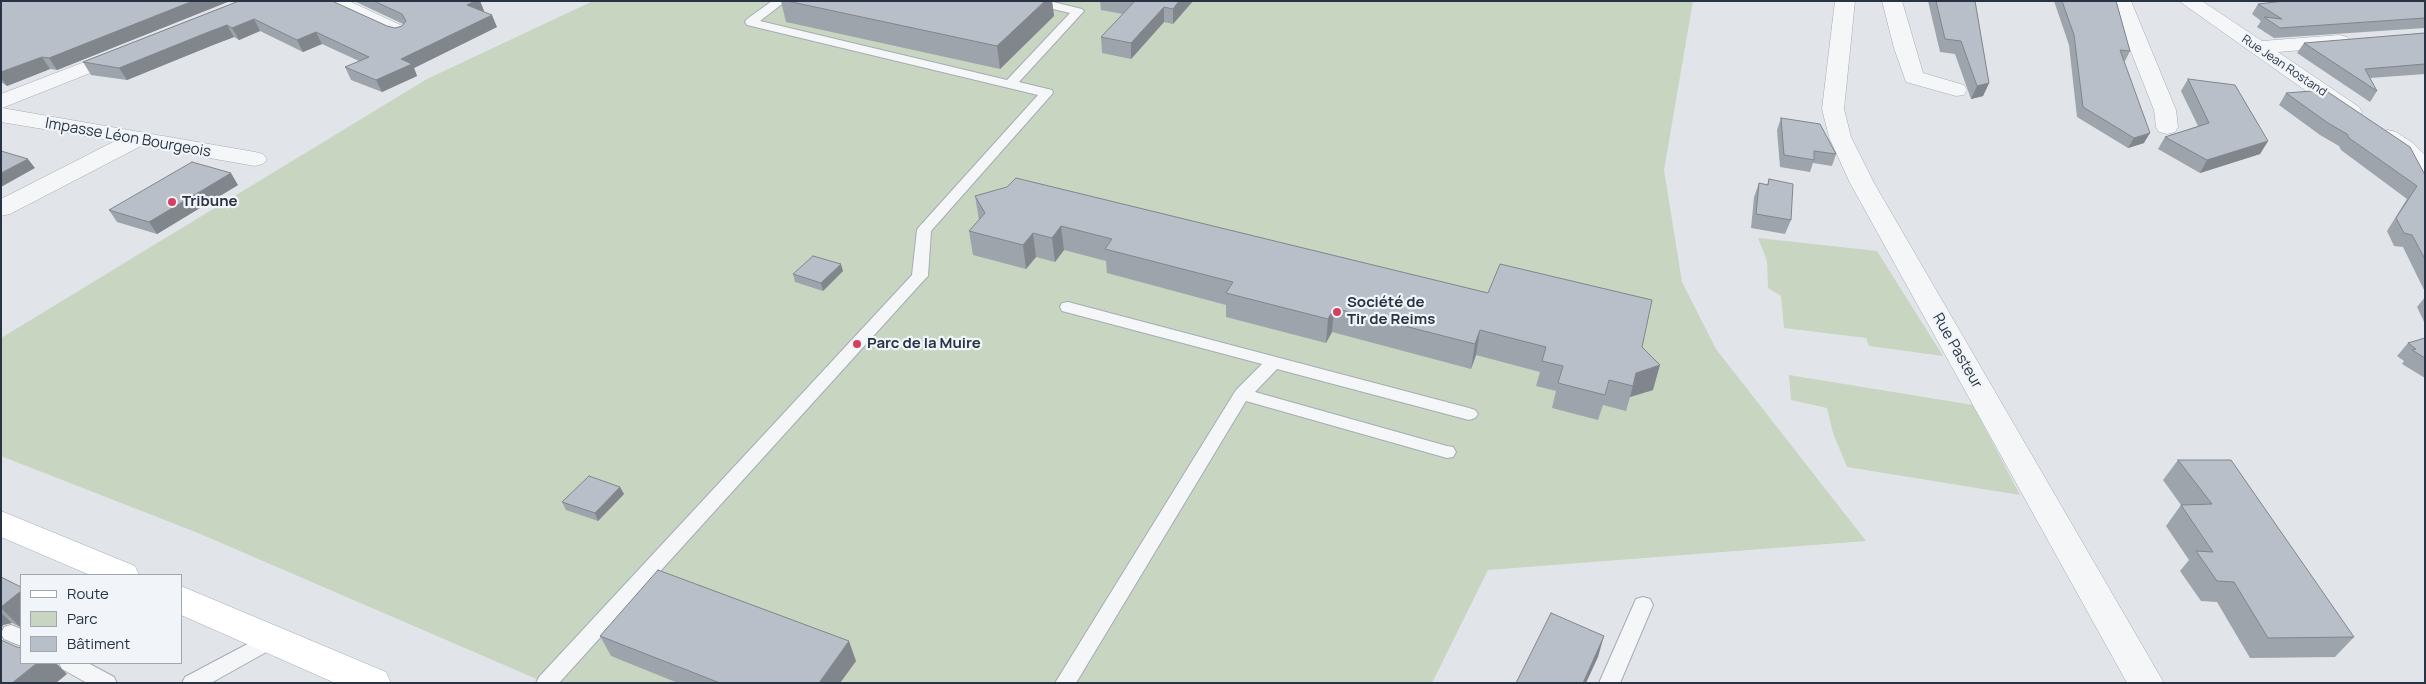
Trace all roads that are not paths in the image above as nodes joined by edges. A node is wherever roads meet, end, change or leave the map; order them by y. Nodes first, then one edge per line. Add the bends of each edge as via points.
1 (332, 1) edge
2 (780, 1) edge
3 (1032, 1) edge
4 (1845, 1) edge
5 (1892, 1) edge
6 (2121, 1) edge
7 (2189, 1) edge
8 (400, 32) edge
9 (2356, 40) edge
10 (135, 48) edge
11 (2257, 48) junction
12 (1010, 84) junction
13 (1956, 90) dead end
14 (1, 102) edge
15 (1, 115) edge
16 (2167, 126) dead end
17 (135, 140) junction
18 (255, 159) dead end
19 (2425, 169) edge
20 (1, 209) edge
21 (1068, 307) dead end
22 (1274, 362) junction
23 (1242, 394) junction
24 (1469, 414) dead end
25 (1447, 452) dead end
26 (1, 523) edge
27 (121, 574) edge
28 (182, 600) edge
29 (1643, 605) dead end
30 (272, 639) junction
31 (71, 664) edge
32 (108, 683) edge
33 (192, 683) edge
34 (373, 683) edge
35 (546, 683) edge
36 (1065, 683) edge
37 (1609, 683) edge
38 (2146, 683) edge

1 - 8 street
2 - 12 lane via 751,22
3 - 12 lane via 1078,11
4 - 38 street, Rue Pasteur via 1833,108 1840,138 1862,183
5 - 13 street via 1914,77
6 - 16 street via 2165,110
7 - 11 street, Rue Jean Rostand
9 - 11 street
10 - 14 street
11 - 19 street, Rue Jean Rostand via 2404,148
12 - 35 lane via 1047,93 924,230 920,276
15 - 17 street, Impasse Léon Bourgeois
17 - 18 street, Impasse Léon Bourgeois
17 - 20 street
21 - 22 lane
22 - 23 lane
22 - 24 lane
23 - 25 lane
23 - 36 lane
26 - 27 main road
28 - 30 main road
29 - 37 lane
30 - 33 lane
30 - 34 main road
31 - 32 lane

